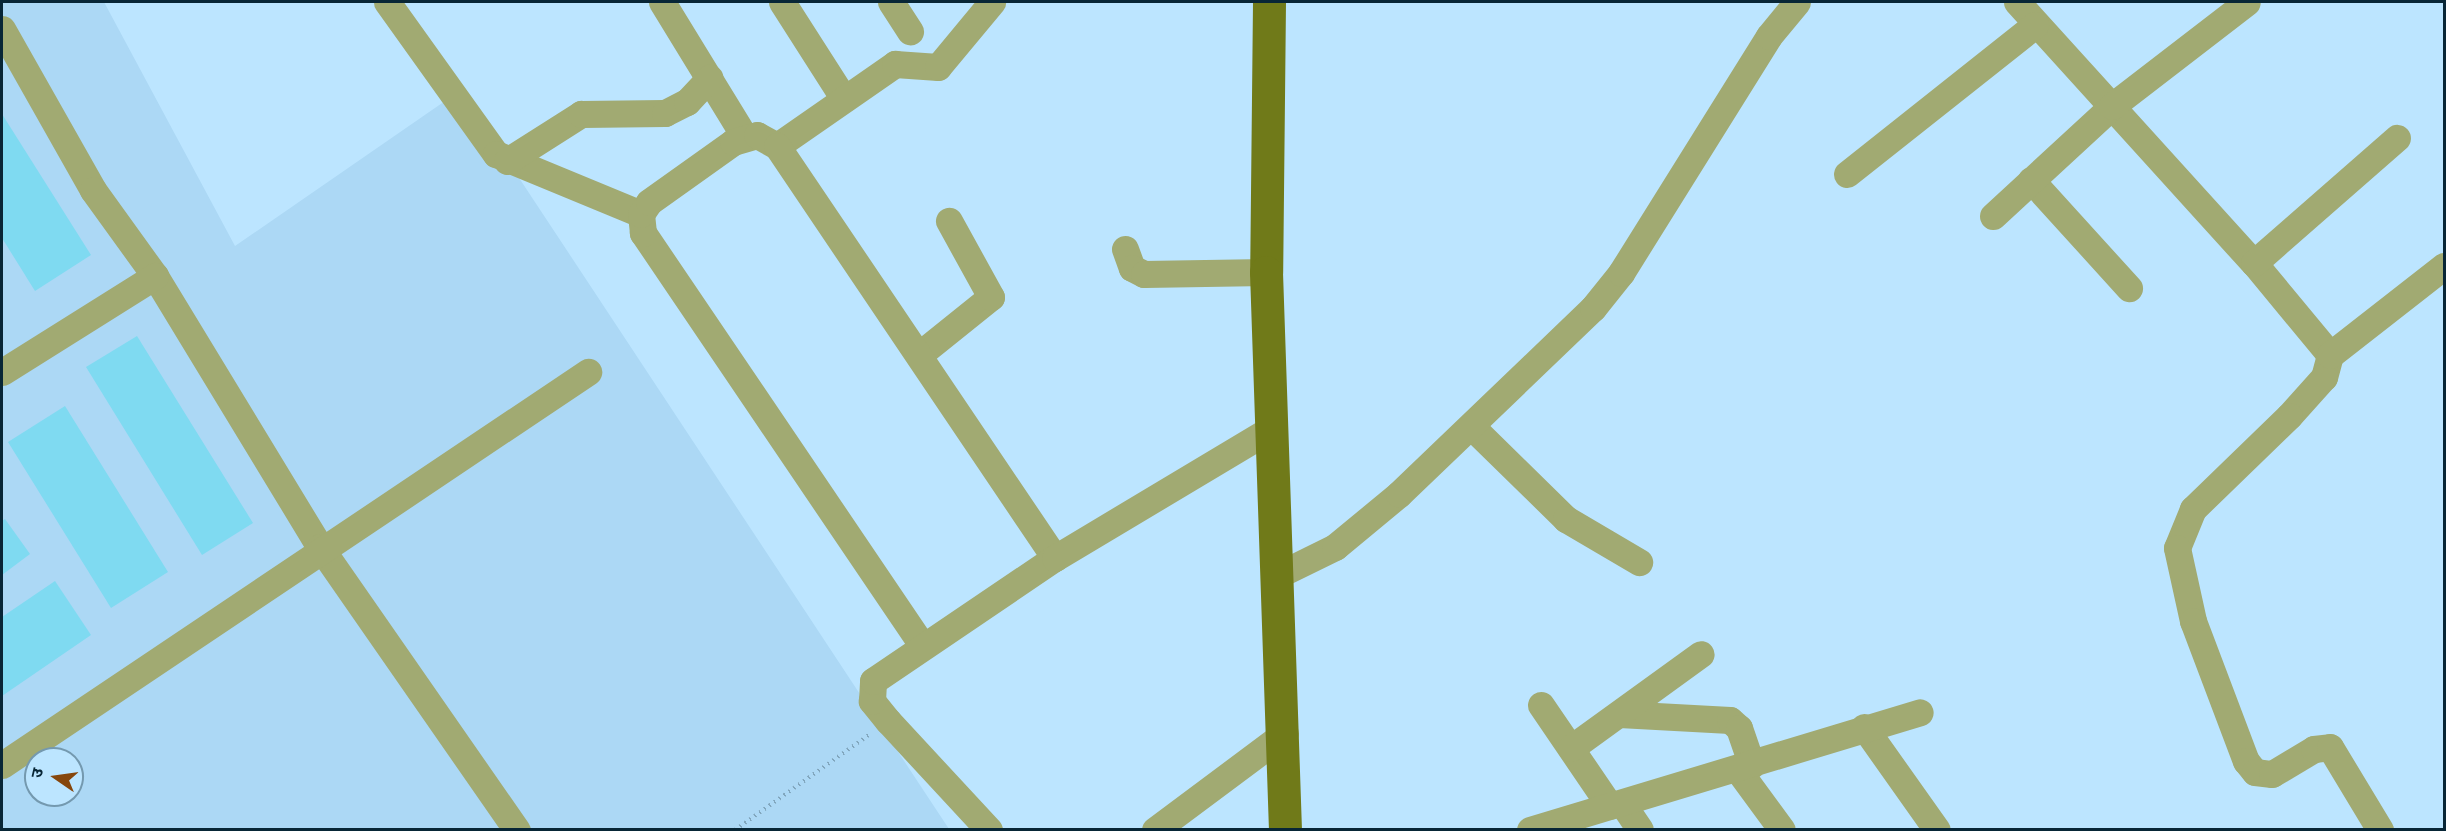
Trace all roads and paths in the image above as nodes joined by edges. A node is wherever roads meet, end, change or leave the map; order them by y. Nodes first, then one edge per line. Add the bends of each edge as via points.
1 (387, 2) edge
2 (662, 2) edge
3 (782, 2) edge
4 (891, 2) edge
5 (992, 2) edge
6 (1269, 2) edge
7 (1797, 2) edge
8 (2016, 2) edge
9 (2247, 2) edge
10 (2035, 25) junction
11 (2, 29) edge
12 (910, 31) dead end
13 (709, 78) junction
14 (844, 99) junction
15 (2112, 106) junction
16 (744, 136) junction
17 (2397, 138) dead end
18 (777, 146) junction
19 (507, 161) junction
20 (1846, 174) dead end
21 (2031, 180) junction
22 (641, 214) junction
23 (1993, 216) dead end
24 (949, 221) dead end
25 (1125, 249) dead end
26 (2254, 263) junction
27 (2445, 266) edge
28 (1266, 272) junction
29 (155, 276) junction
30 (2129, 288) dead end
31 (920, 354) junction
32 (2330, 355) junction
33 (2, 372) edge
34 (588, 372) dead end
35 (1471, 426) junction
36 (1272, 428) junction
37 (321, 547) junction
38 (1055, 558) junction
39 (1639, 562) dead end
40 (1276, 576) junction
41 (922, 645) junction
42 (1701, 654) dead end
43 (1541, 705) dead end
44 (1920, 712) dead end
45 (1619, 714) junction
46 (888, 721) junction
47 (1864, 727) junction
48 (1285, 733) junction
49 (1571, 748) junction
50 (2, 765) edge
51 (1745, 767) junction
52 (1616, 805) junction
53 (517, 830) edge
54 (735, 830) edge
55 (989, 830) edge
56 (1155, 830) edge
57 (1285, 830) edge
58 (1530, 830) edge
59 (1640, 830) edge
60 (1782, 830) edge
61 (1937, 830) edge
62 (2380, 830) edge

1 - 19 street via 475,131
2 - 13 street
3 - 14 street
4 - 12 street
5 - 14 street via 938,67 902,61
6 - 28 main road
7 - 35 street via 1769,36 1611,286
8 - 10 street
9 - 15 street
10 - 15 street
10 - 20 street
11 - 29 street via 93,190
13 - 16 street
13 - 19 street via 687,102 665,113 581,114
14 - 18 street
15 - 21 street
15 - 26 street
16 - 18 street
16 - 22 street via 649,202
17 - 26 street
18 - 31 street
19 - 22 street
21 - 23 street
21 - 30 street
22 - 41 street via 643,233
24 - 31 street via 991,297
25 - 28 street via 1132,268 1144,274
26 - 32 street
27 - 32 street
28 - 36 main road
29 - 33 street
29 - 37 street
31 - 38 street
32 - 62 street via 2324,377 2289,416 2205,494 2180,529 2177,548 2193,621 2246,761 2254,772 2272,774 2314,749 2330,747
34 - 37 street
35 - 39 street via 1566,519
35 - 40 street via 1335,547
36 - 38 street
36 - 40 main road
37 - 50 street
37 - 53 street
38 - 41 street
40 - 48 main road
41 - 46 street via 873,681 872,701
42 - 45 street
43 - 49 street
44 - 47 street
45 - 49 street
45 - 51 street via 1730,720 1739,728
46 - 54 path
46 - 55 street
47 - 51 street
47 - 61 street
48 - 56 street
48 - 57 main road
49 - 52 street
51 - 52 street
51 - 60 street
52 - 58 street
52 - 59 street

